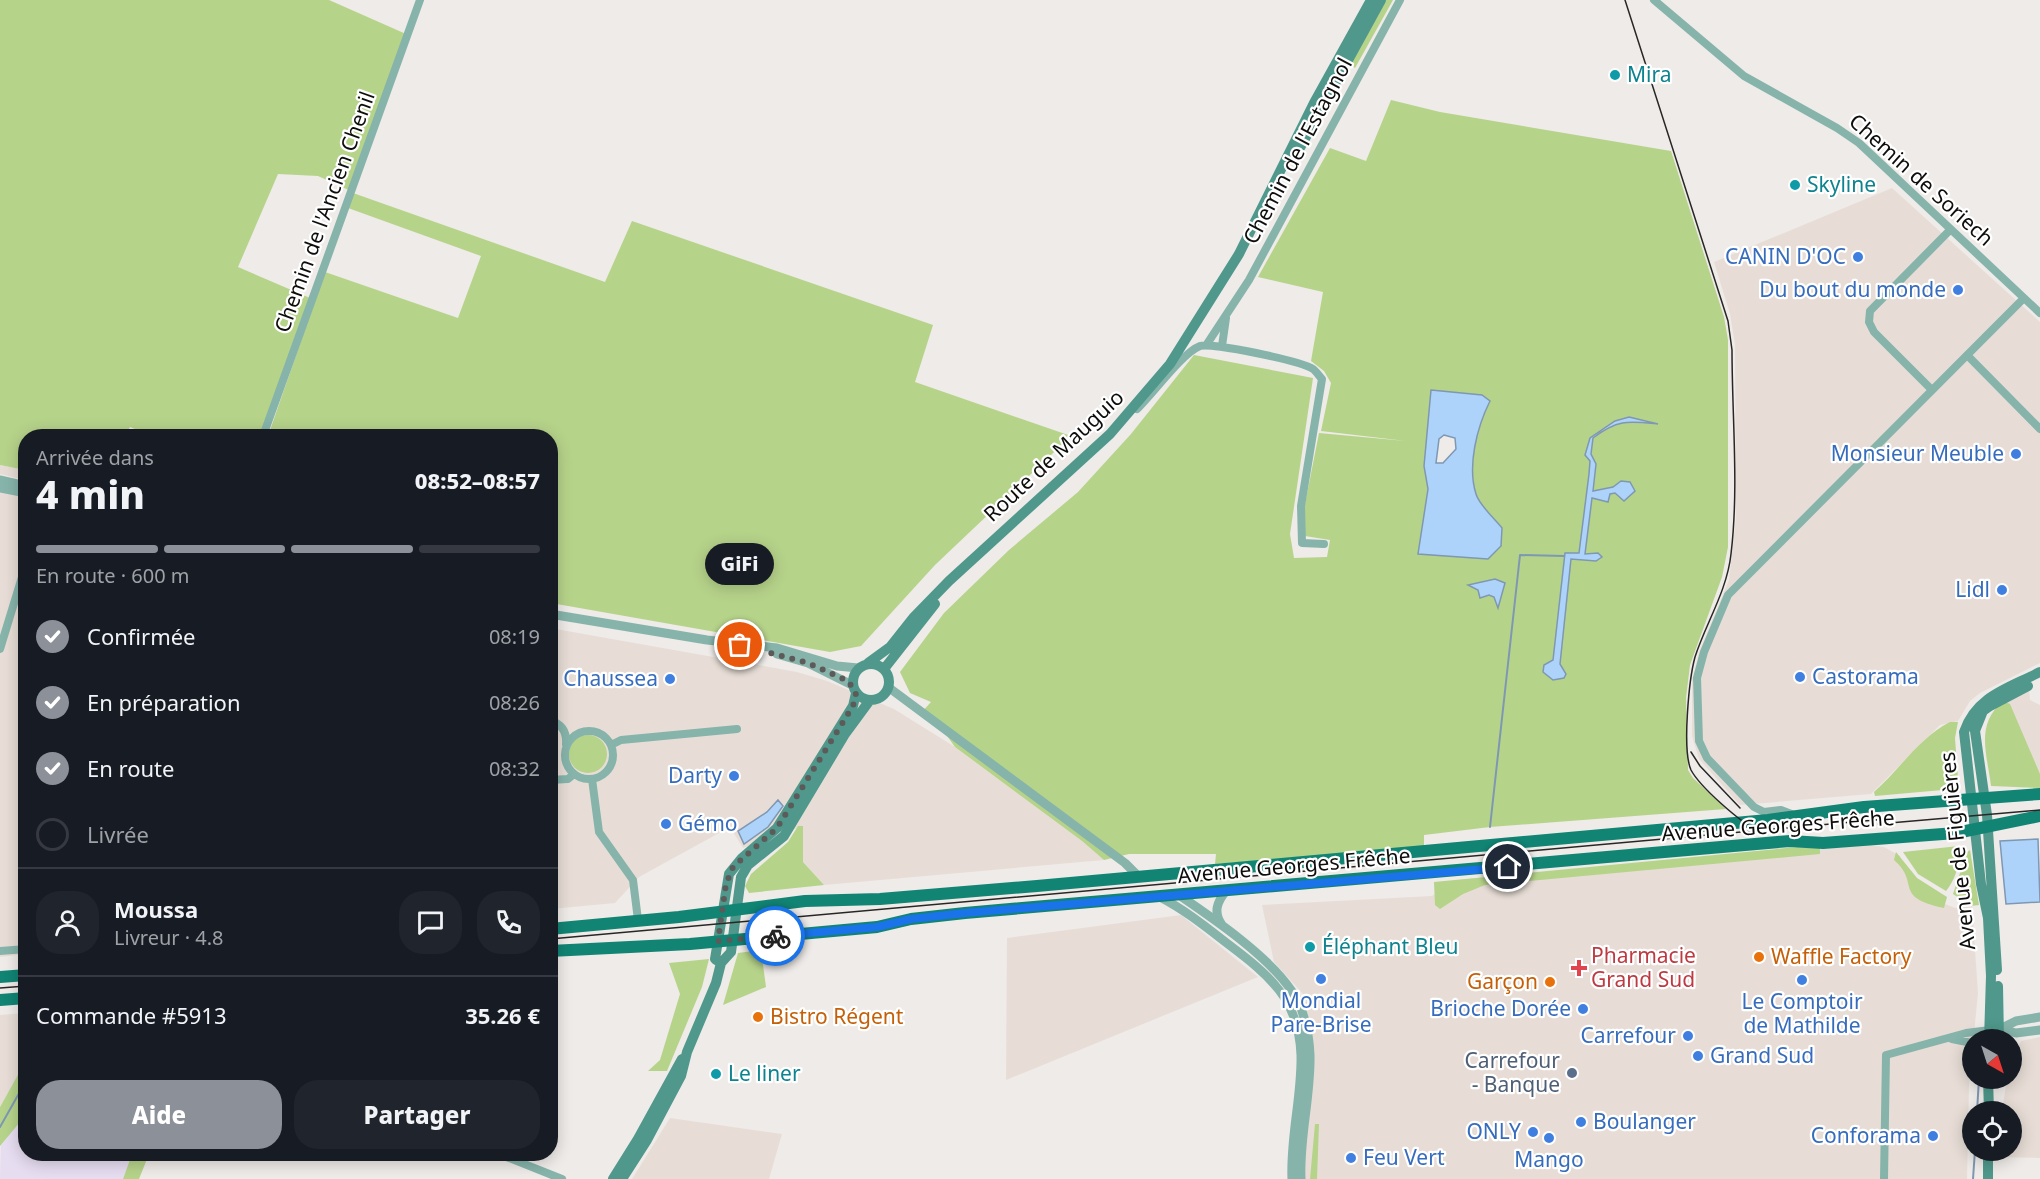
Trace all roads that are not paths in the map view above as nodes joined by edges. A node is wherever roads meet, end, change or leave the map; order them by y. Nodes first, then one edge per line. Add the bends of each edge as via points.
1 (420, 0) edge
2 (1371, 0) edge
3 (1381, 0) edge
4 (1400, 0) edge
5 (1654, 0) edge
6 (1253, 228) junction
7 (1950, 230) junction
8 (2024, 298) junction
9 (2040, 313) edge
10 (1226, 318) junction
11 (1207, 344) junction
12 (1222, 346) junction
13 (1967, 355) junction
14 (1932, 390) junction
15 (266, 429) edge
16 (2040, 429) edge
17 (1110, 434) junction
18 (0, 480) edge
19 (18, 484) edge
20 (0, 488) edge
21 (18, 491) edge
22 (1324, 544) dead end
23 (974, 558) junction
24 (18, 588) edge
25 (16, 594) joint
26 (558, 615) edge
27 (752, 646) junction
28 (0, 649) edge
29 (863, 666) junction
30 (884, 669) junction
31 (2040, 672) edge
32 (2040, 680) edge
33 (888, 687) junction
34 (854, 689) junction
35 (870, 700) junction
36 (558, 724) edge
37 (737, 729) dead end
38 (611, 745) junction
39 (566, 746) junction
40 (574, 774) junction
41 (592, 779) junction
42 (558, 780) edge
43 (2040, 794) edge
44 (1979, 797) junction
45 (1795, 816) junction
46 (2040, 816) edge
47 (1982, 829) junction
48 (1176, 873) junction
49 (1156, 875) junction
50 (1139, 877) junction
51 (1226, 891) junction
52 (1179, 895) junction
53 (1160, 897) junction
54 (736, 909) junction
55 (722, 911) junction
56 (638, 920) junction
57 (558, 928) edge
58 (1226, 929) junction
59 (732, 940) junction
60 (718, 941) junction
61 (18, 950) edge
62 (0, 951) edge
63 (558, 951) edge
64 (721, 963) junction
65 (18, 976) edge
66 (0, 977) edge
67 (18, 999) edge
68 (0, 1000) edge
69 (2040, 1017) edge
70 (1994, 1029) edge
71 (2003, 1029) edge
72 (2040, 1030) edge
73 (2022, 1032) edge
74 (1962, 1035) edge
75 (1951, 1039) junction
76 (1962, 1041) edge
77 (687, 1052) junction
78 (1989, 1089) edge
79 (1992, 1089) edge
80 (1990, 1094) junction
81 (1990, 1101) edge
82 (517, 1161) edge
83 (1988, 1161) edge
84 (562, 1179) edge
85 (613, 1179) edge
86 (622, 1179) edge
87 (1292, 1179) edge
88 (1301, 1179) edge
89 (1884, 1179) edge
90 (1988, 1179) edge

1 - 15 street, Chemin de l'Ancien Chenil
2 - 6 main road, Route de Mauguio
3 - 6 main road, Route de Mauguio
4 - 10 street, Chemin de l'Estagnol
5 - 7 street, Chemin de Soriech via 1744,76 1852,138
6 - 17 main road, Route de Mauguio via 1183,346
7 - 8 street, Chemin de Soriech
7 - 14 street via 1870,311 1869,322 1875,332
8 - 9 street, Chemin de Soriech
8 - 13 street
10 - 11 street, Chemin de l'Estagnol
10 - 12 street, Chemin de l'Estagnol
11 - 12 street
11 - 17 street, Chemin de l'Estagnol via 1182,359 1149,398
12 - 22 street via 1297,362 1314,369 1322,379 1301,506 1302,543
13 - 14 street
13 - 16 street
14 - 45 street via 1728,595 1704,652 1696,686 1702,749 1754,807
17 - 23 main road, Route de Mauguio
18 - 19 street
20 - 21 street
23 - 29 main road, Route de Mauguio via 912,618 890,647
23 - 30 main road, Route de Mauguio
24 - 25 street
25 - 28 street
26 - 27 street
27 - 29 street via 777,648 837,666
27 - 34 street via 808,663
29 - 30 main road
29 - 34 main road
30 - 33 main road via 889,677
31 - 44 main road, Avenue de Figuières via 1984,701 1967,723 1964,732
32 - 44 main road, Avenue de Figuières via 1990,705 1977,723
33 - 35 main road via 882,697
33 - 50 street
34 - 35 main road
34 - 55 main road via 853,706 783,820 733,867
35 - 54 main road via 784,836 748,865 741,877
36 - 39 street via 566,734
37 - 38 street via 621,740
38 - 39 street via 603,734 589,730 576,734
38 - 41 street via 611,765 604,774
39 - 40 street via 566,761
40 - 41 street
40 - 42 street
41 - 56 street via 599,832 633,880
43 - 44 main road, Avenue Georges Frêche
44 - 45 main road, Avenue Georges Frêche
44 - 47 main road, Avenue de Figuières
45 - 48 main road, Avenue Georges Frêche
46 - 47 main road, Avenue Georges Frêche
47 - 51 main road, Avenue Georges Frêche via 1823,843 1790,841
47 - 70 main road, Avenue de Figuières via 1992,918
48 - 49 main road, Avenue Georges Frêche
48 - 52 main road
49 - 50 main road, Avenue Georges Frêche
49 - 53 main road
50 - 54 main road, Avenue Georges Frêche via 880,899 833,898
51 - 52 main road, Avenue Georges Frêche
51 - 58 street via 1217,903 1217,918
52 - 53 main road, Avenue Georges Frêche
52 - 58 street
53 - 59 main road, Avenue Georges Frêche via 965,913 877,927
53 - 87 street via 1271,977 1285,997 1299,1036 1301,1057
54 - 55 main road, Avenue Georges Frêche
54 - 59 main road
55 - 56 main road, Avenue Georges Frêche
55 - 60 main road
56 - 57 main road, Avenue Georges Frêche
58 - 88 street via 1292,990 1304,1018 1310,1057
59 - 60 main road, Avenue Georges Frêche
59 - 64 main road via 730,952
60 - 63 main road, Avenue Georges Frêche
60 - 64 main road via 716,959
61 - 62 street
64 - 77 main road
65 - 66 main road
67 - 68 main road
69 - 71 street via 2016,1021
72 - 73 street
74 - 75 street
75 - 76 street
75 - 89 street via 1886,1055
77 - 85 main road
77 - 86 main road via 666,1107
78 - 80 main road
79 - 80 main road
80 - 81 main road
82 - 84 street
83 - 90 main road

